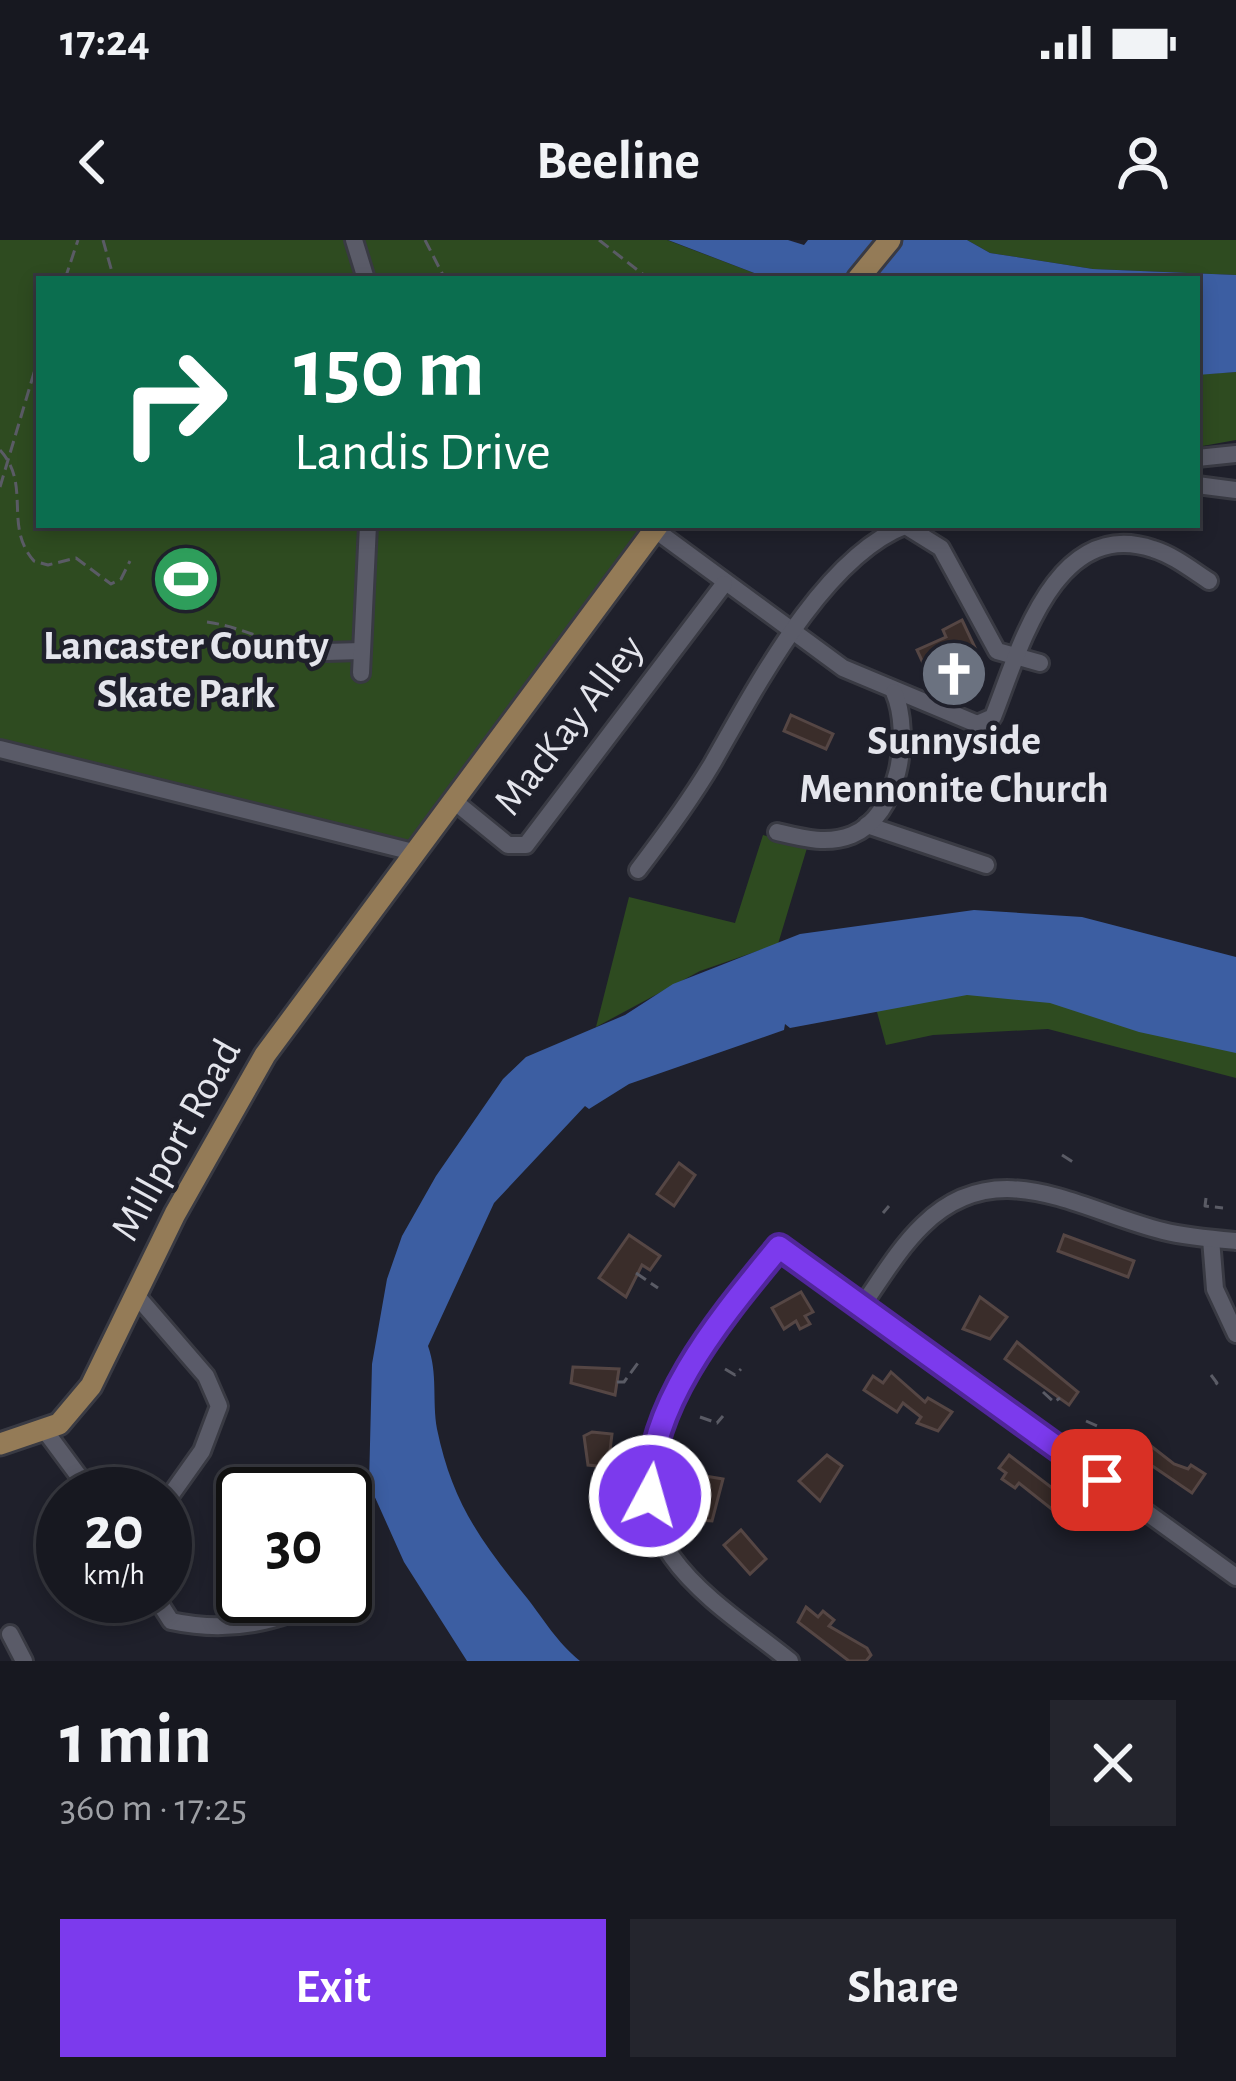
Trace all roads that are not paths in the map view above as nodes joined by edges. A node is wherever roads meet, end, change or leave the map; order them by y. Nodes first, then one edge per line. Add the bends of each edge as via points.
1 (354, 240) edge
2 (890, 240) edge
3 (366, 276) edge
4 (860, 276) edge
5 (1236, 454) edge
6 (1200, 458) edge
7 (1200, 485) edge
8 (1236, 490) edge
9 (368, 528) edge
10 (655, 528) edge
11 (657, 528) edge
12 (901, 528) edge
13 (910, 528) edge
14 (1209, 581) dead end
15 (724, 584) junction
16 (790, 632) junction
17 (361, 651) junction
18 (326, 652) road end
19 (1017, 657) junction
20 (1040, 663) dead end
21 (361, 673) dead end
22 (894, 692) junction
23 (0, 749) edge
24 (454, 801) junction
25 (867, 825) junction
26 (777, 832) dead end
27 (418, 853) junction
28 (986, 865) dead end
29 (638, 870) dead end
30 (1211, 1239) junction
31 (1236, 1241) edge
32 (136, 1295) junction
33 (862, 1306) junction
34 (1236, 1334) edge
35 (46, 1432) junction
36 (0, 1444) edge
37 (72, 1467) edge
38 (190, 1467) edge
39 (1236, 1577) edge
40 (185, 1623) edge
41 (265, 1623) edge
42 (10, 1634) dead end
43 (24, 1661) edge
44 (790, 1661) edge

1 - 3 street
2 - 4 main road
5 - 6 street
7 - 8 street
9 - 17 street
10 - 24 main road, Millport Road
11 - 15 street
12 - 16 street via 860,556
13 - 19 street via 941,548 989,643
14 - 19 street via 1150,547 1082,558 1046,592
15 - 16 street
15 - 24 street, MacKay Alley via 526,845 508,845
16 - 22 street
16 - 29 street
17 - 18 street
17 - 21 street
19 - 20 street
19 - 22 street via 988,722
22 - 25 street via 903,758
23 - 27 street
24 - 27 main road, Millport Road
25 - 26 street via 829,840
25 - 28 street
27 - 32 main road, Millport Road via 231,1108
30 - 31 street
30 - 33 street via 1163,1231 1057,1193 994,1189 956,1201 922,1226
30 - 34 street via 1215,1289
32 - 35 main road, Millport Road via 92,1386
32 - 38 street via 206,1376 219,1406
33 - 39 street
33 - 44 street via 779,1247 692,1370 655,1443 655,1521 674,1560
35 - 36 main road, Millport Road
35 - 37 street
40 - 41 street
42 - 43 street

